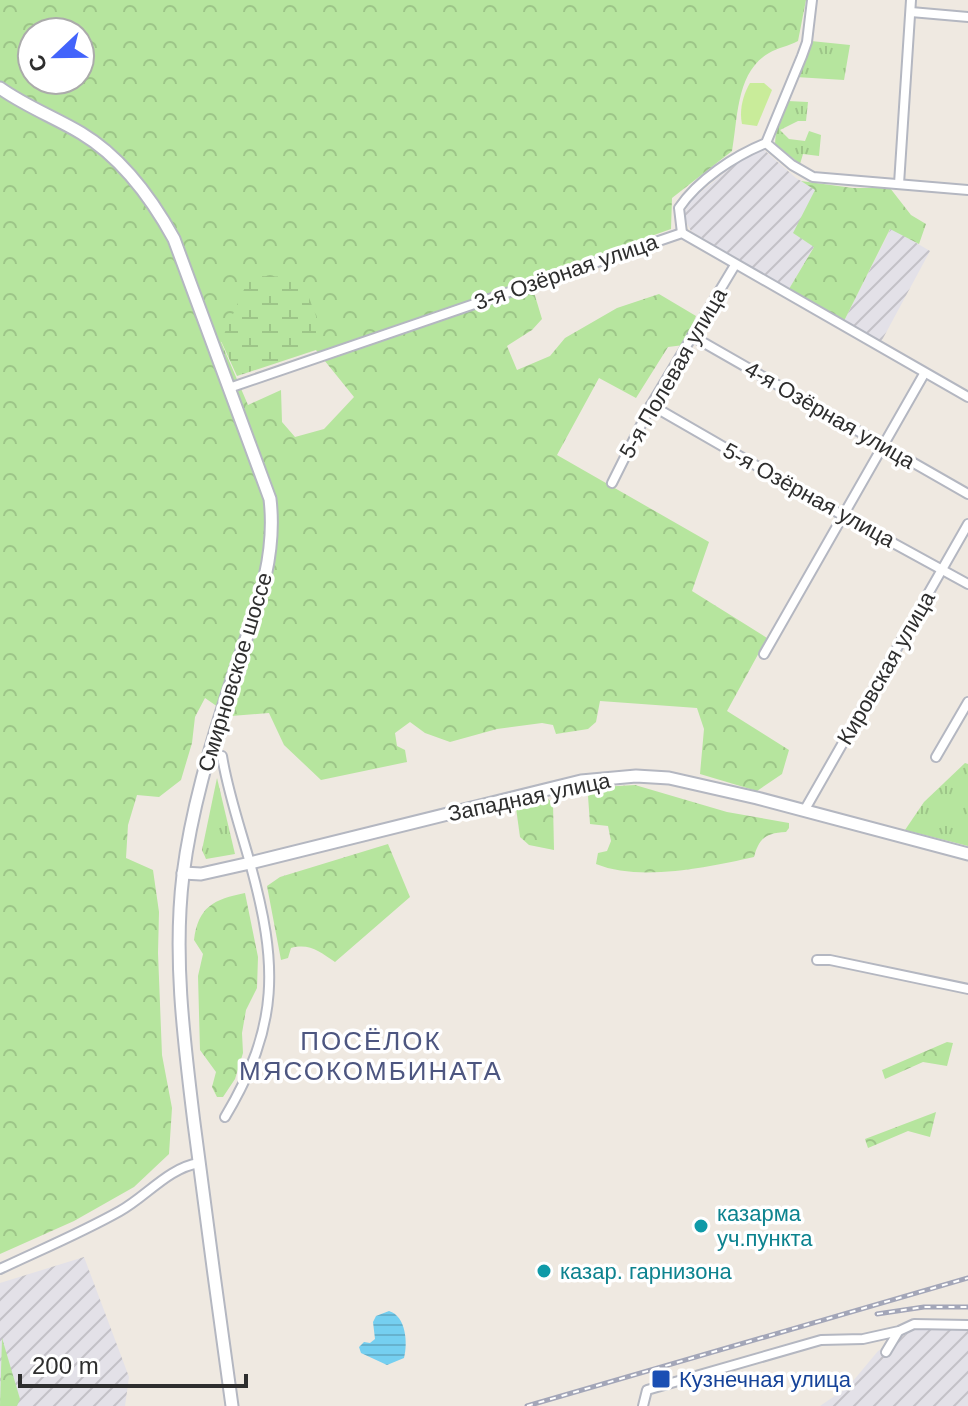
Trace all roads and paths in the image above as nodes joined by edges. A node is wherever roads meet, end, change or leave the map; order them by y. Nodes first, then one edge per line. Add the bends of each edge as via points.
1 (812, 0) edge
2 (911, 0) edge
3 (911, 12) junction
4 (968, 17) edge
5 (0, 88) edge
6 (766, 143) junction
7 (899, 184) junction
8 (968, 190) edge
9 (682, 233) junction
10 (735, 265) junction
11 (692, 336) junction
12 (924, 374) junction
13 (229, 388) junction
14 (968, 397) edge
15 (651, 405) junction
16 (882, 445) junction
17 (612, 483) dead end
18 (968, 494) edge
19 (842, 515) junction
20 (968, 524) edge
21 (944, 569) junction
22 (968, 584) edge
23 (764, 654) dead end
24 (968, 702) edge
25 (222, 756) dead end
26 (936, 757) dead end
27 (804, 811) junction
28 (968, 854) edge
29 (250, 863) junction
30 (183, 873) junction
31 (817, 960) dead end
32 (968, 989) edge
33 (225, 1117) dead end
34 (199, 1163) junction
35 (0, 1269) edge
36 (968, 1325) edge
37 (899, 1331) junction
38 (886, 1352) dead end
39 (232, 1406) edge
40 (643, 1406) edge

1 - 6 street via 807,42
2 - 3 street
3 - 4 street
3 - 7 street
5 - 13 main road, Смирновское шоссе via 83,134 157,209 174,239
6 - 7 street via 813,177
6 - 9 street via 742,153 687,196 679,208
7 - 8 street
9 - 10 street, 3-я Озёрная улица
9 - 13 street, 3-я Озёрная улица
10 - 11 street, 5-я Полевая улица
10 - 12 street, 3-я Озёрная улица
11 - 15 street, 5-я Полевая улица
11 - 16 street, 4-я Озёрная улица
12 - 14 street, 3-я Озёрная улица
12 - 16 street
13 - 30 main road, Смирновское шоссе via 270,499 270,561 199,788
15 - 17 street, 5-я Полевая улица
15 - 19 street, 5-я Озёрная улица
16 - 18 street, 4-я Озёрная улица
16 - 19 street
19 - 21 street, 5-я Озёрная улица
19 - 23 street
20 - 21 street, Кировская улица
21 - 22 street, 5-я Озёрная улица
21 - 27 street, Кировская улица
24 - 26 street
25 - 29 street, Смирновское шоссе
27 - 28 main road, Западная улица
27 - 29 main road, Западная улица via 669,778 618,777 581,781
29 - 30 main road, Западная улица
29 - 33 street, Смирновское шоссе via 267,927 269,1004 257,1054
30 - 34 main road, Смирновское шоссе via 181,995
31 - 32 street
34 - 35 street via 173,1171 99,1223
34 - 39 main road, Смирновское шоссе
36 - 37 street via 914,1324
37 - 38 street
37 - 40 street via 821,1340 686,1377 647,1390

